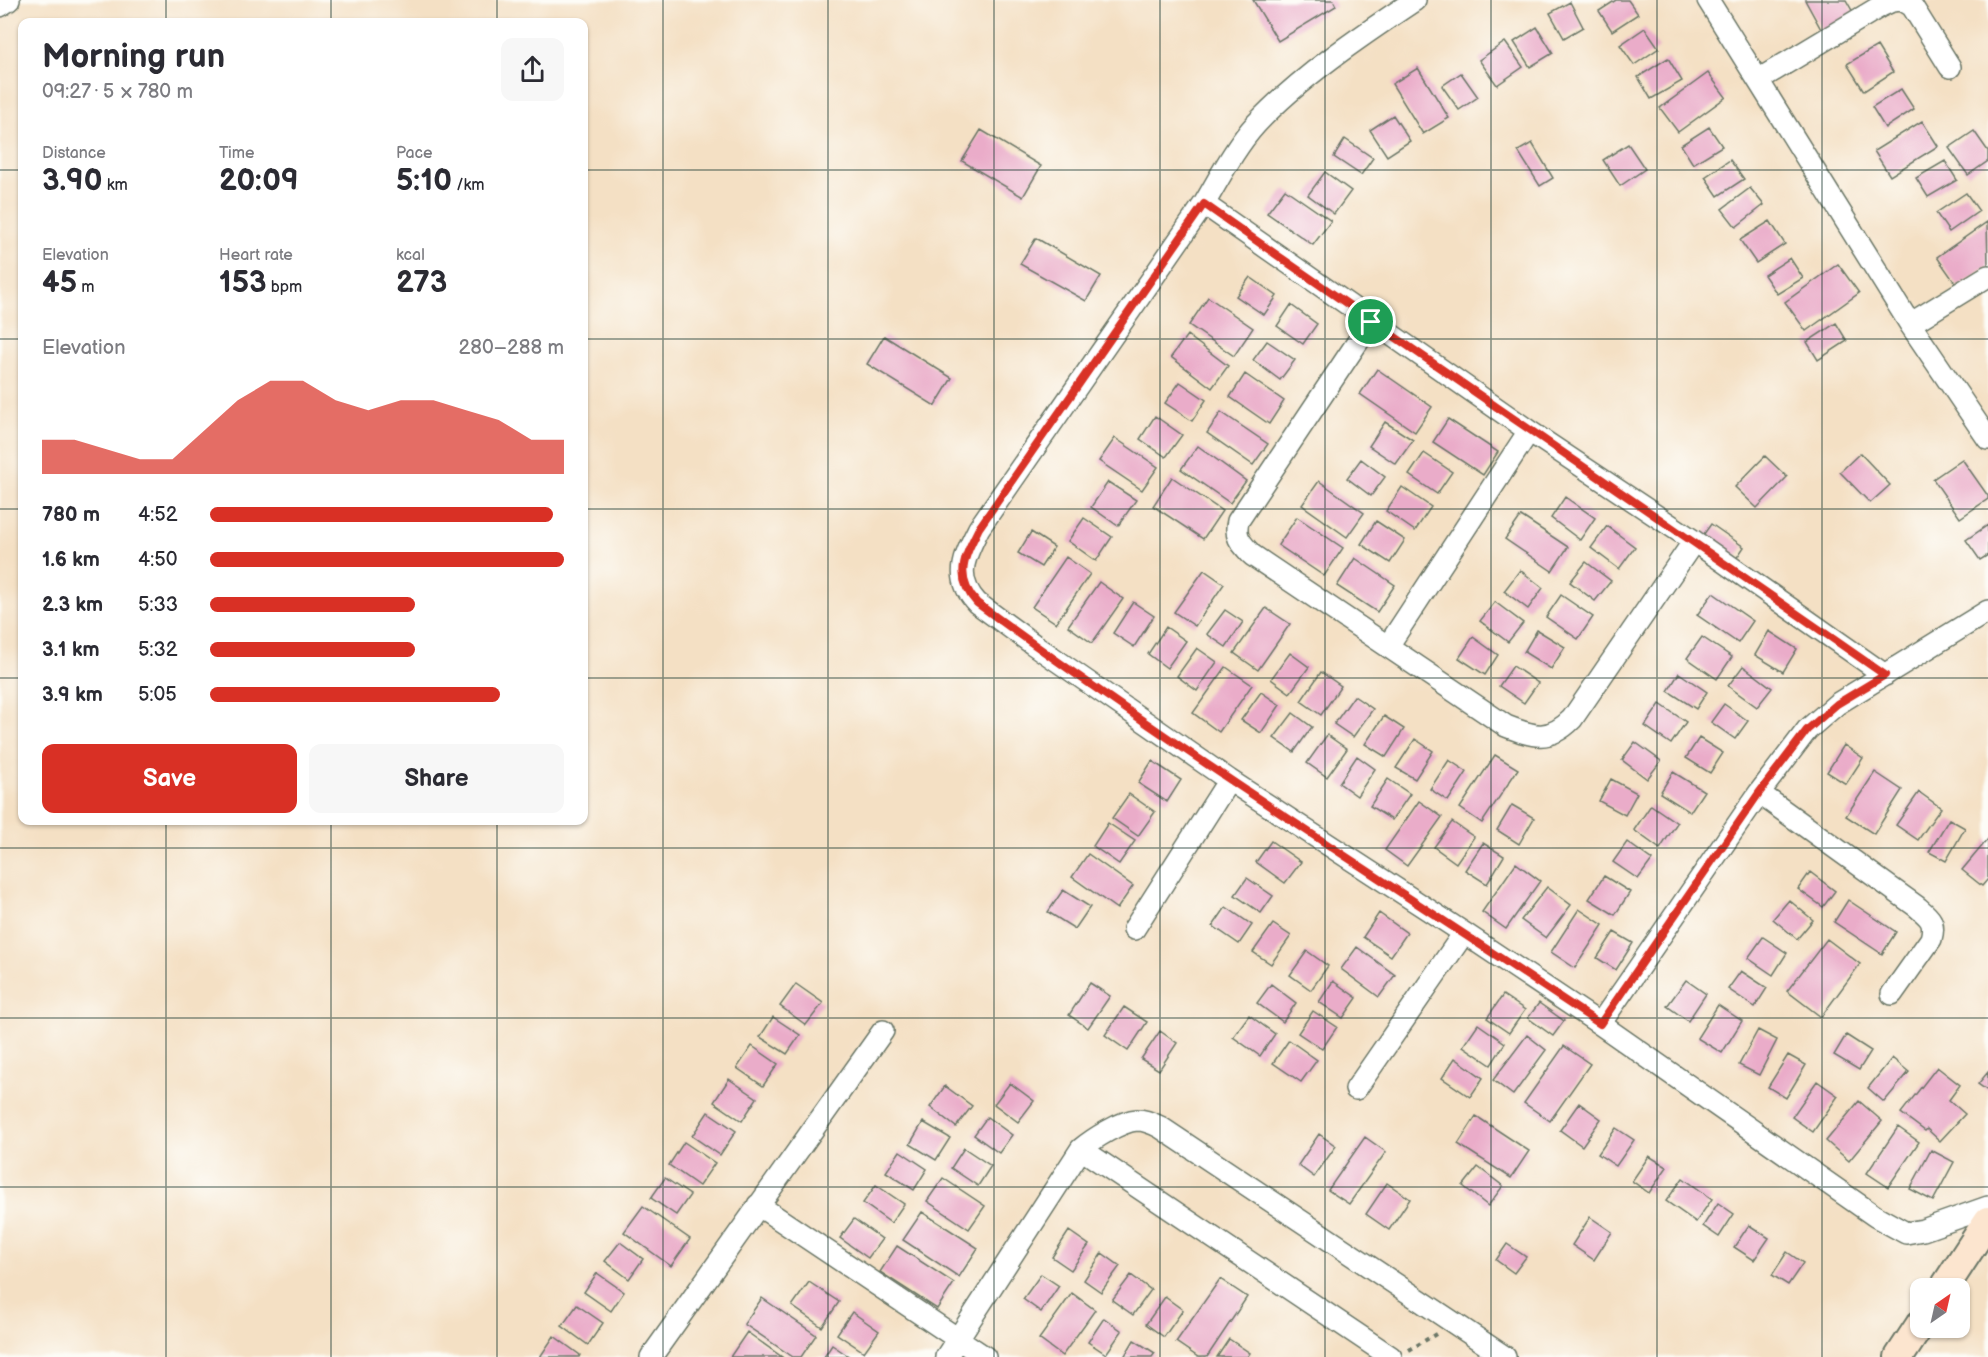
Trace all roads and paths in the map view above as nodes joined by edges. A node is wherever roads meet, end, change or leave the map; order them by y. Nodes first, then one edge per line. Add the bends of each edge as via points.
1 (9, 0) edge
2 (1414, 0) edge
3 (1708, 0) edge
4 (1901, 0) edge
5 (0, 6) edge
6 (1950, 67) dead end
7 (1758, 80) junction
8 (1204, 204) junction
9 (1988, 276) edge
10 (1371, 322) junction
11 (1910, 324) junction
12 (1529, 431) junction
13 (1988, 439) edge
14 (1695, 541) junction
15 (1988, 611) edge
16 (1388, 646) junction
17 (1885, 675) junction
18 (1229, 780) junction
19 (1759, 793) junction
20 (1134, 929) dead end
21 (1464, 933) junction
22 (1892, 993) dead end
23 (1600, 1024) junction
24 (882, 1031) dead end
25 (1356, 1089) dead end
26 (1081, 1149) junction
27 (758, 1205) junction
28 (1988, 1207) edge
29 (1988, 1221) edge
30 (1951, 1278) edge
31 (1455, 1323) junction
32 (1911, 1338) edge
33 (958, 1339) junction
34 (1399, 1354) edge
35 (651, 1357) edge
36 (946, 1357) edge
37 (985, 1357) edge
38 (1505, 1357) edge
39 (1899, 1357) edge

1 - 5 street
2 - 8 street via 1357,39 1256,124
3 - 7 street
4 - 6 street via 1912,6
4 - 7 street via 1881,6
7 - 11 street
8 - 10 street
8 - 18 street via 979,528 963,565 963,582 977,603
9 - 11 street
10 - 12 street
10 - 16 street via 1238,521 1236,532 1252,555
11 - 13 street
12 - 14 street
12 - 16 street
14 - 16 street via 1572,719 1561,730 1546,736 1506,726
14 - 17 street
15 - 17 street
17 - 19 street via 1837,704 1807,730
18 - 20 street
18 - 21 street
19 - 22 street via 1929,917 1934,928 1931,939
19 - 23 street
21 - 23 street
21 - 25 street
23 - 28 street via 1875,1216 1906,1233
24 - 27 street
26 - 31 street via 1127,1122 1149,1122
26 - 33 street
26 - 34 street
27 - 33 street
27 - 35 street
29 - 30 street
31 - 34 path
31 - 38 street
32 - 39 street
33 - 36 street
33 - 37 street

